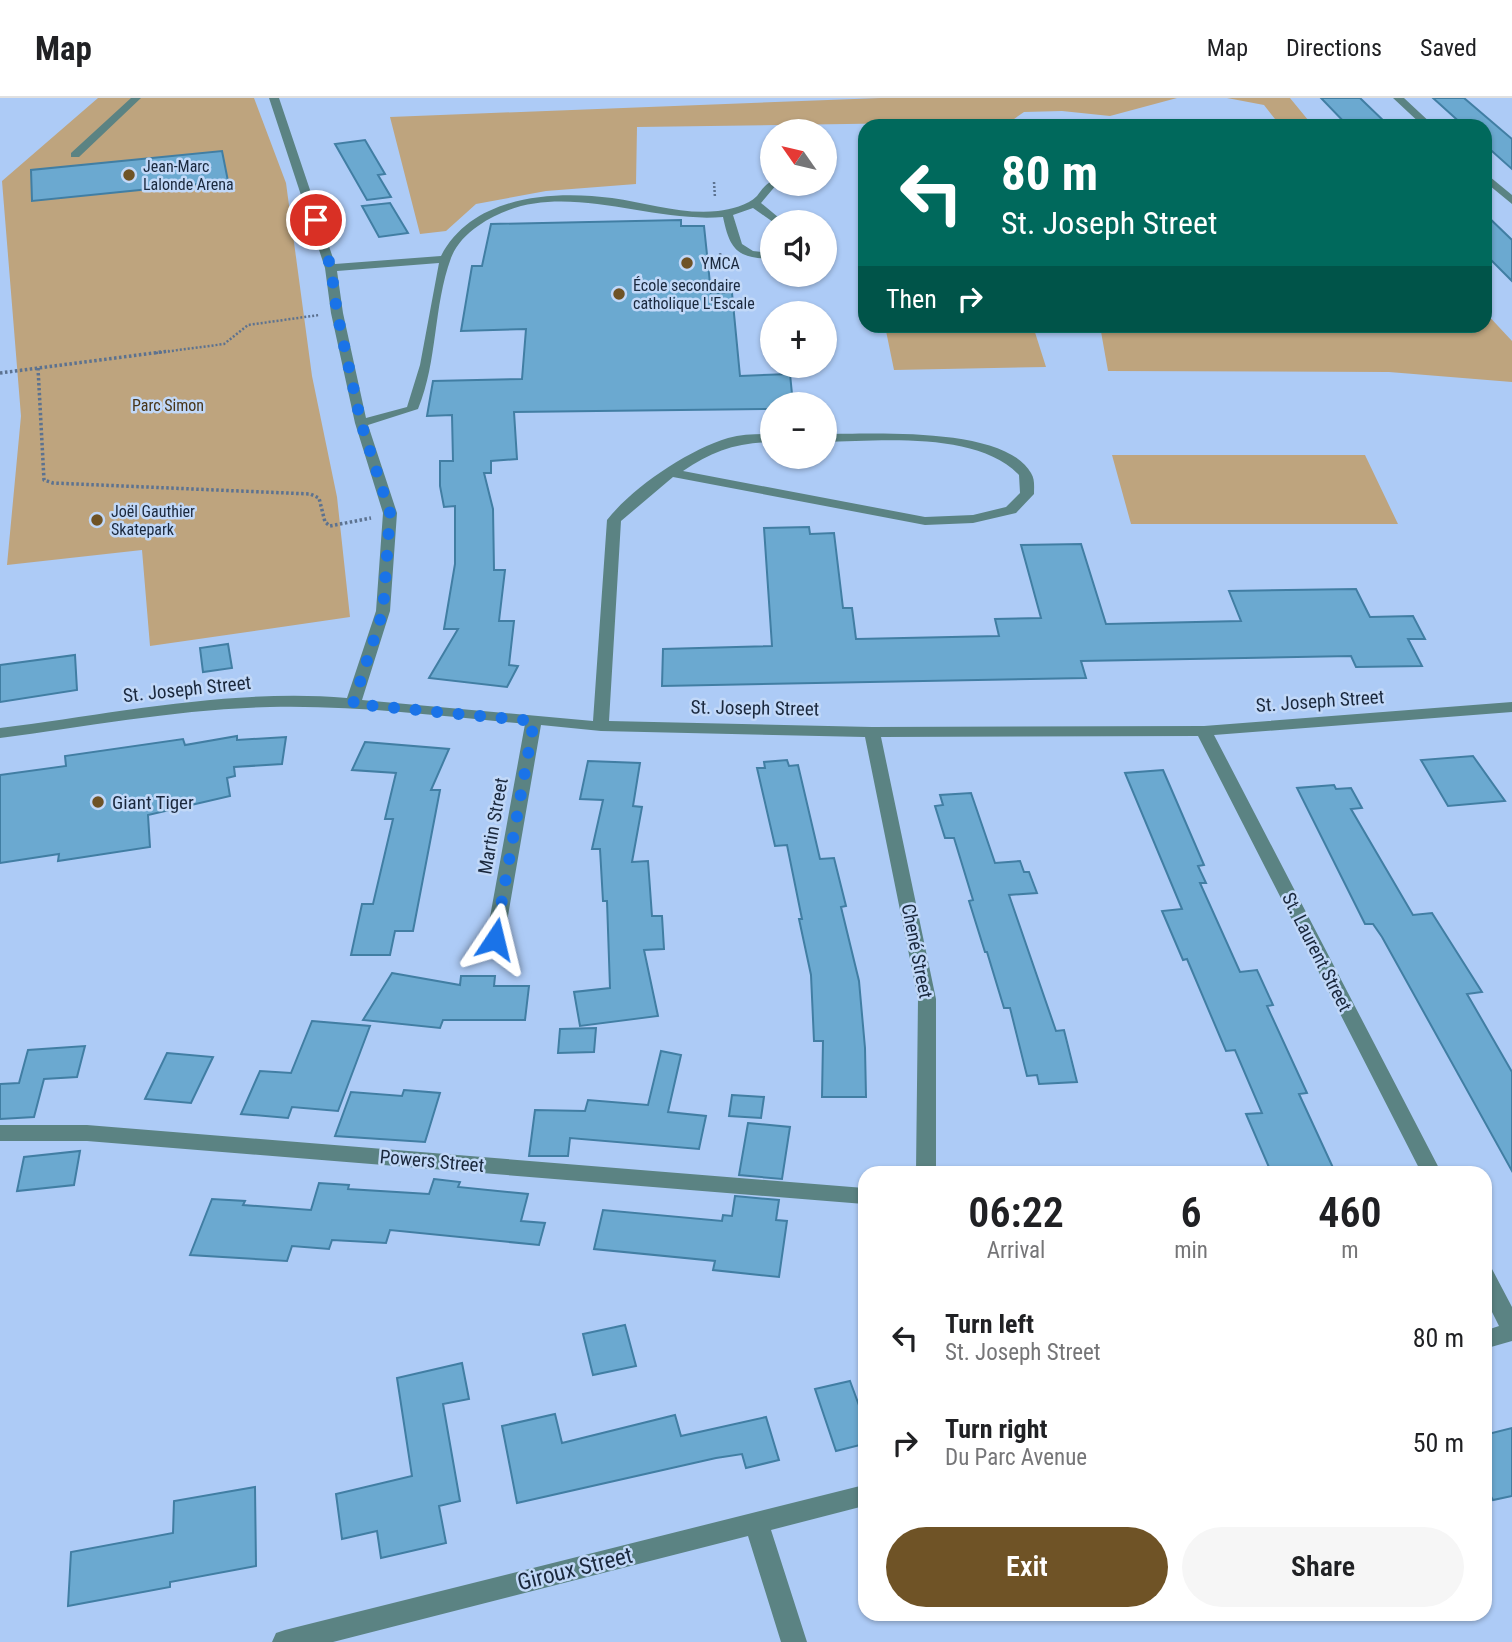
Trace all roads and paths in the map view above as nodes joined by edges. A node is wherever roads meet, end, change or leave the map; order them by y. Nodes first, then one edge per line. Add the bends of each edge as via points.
1 (136, 98) edge
2 (274, 98) edge
3 (1398, 98) edge
4 (1421, 119) edge
5 (75, 155) dead end
6 (1492, 183) edge
7 (765, 196) edge
8 (1512, 201) edge
9 (755, 204) junction
10 (763, 210) edge
11 (727, 212) junction
12 (760, 256) edge
13 (445, 259) junction
14 (331, 268) junction
15 (337, 313) junction
16 (38, 369) junction
17 (0, 373) edge
18 (361, 423) junction
19 (837, 438) edge
20 (760, 439) edge
21 (671, 473) junction
22 (390, 513) junction
23 (353, 704) junction
24 (1509, 712) edge
25 (534, 721) junction
26 (601, 726) junction
27 (1204, 731) junction
28 (872, 732) junction
29 (0, 733) edge
30 (495, 939) dead end
31 (0, 1133) edge
32 (926, 1166) edge
33 (1428, 1166) edge
34 (858, 1196) edge
35 (1492, 1291) edge
36 (1512, 1331) edge
37 (1492, 1337) edge
38 (858, 1498) edge
39 (756, 1523) junction
40 (285, 1642) edge
41 (794, 1642) edge

1 - 5 street
2 - 14 street
3 - 4 street
6 - 8 street
7 - 9 street
9 - 10 street
9 - 11 street
11 - 12 street via 733,243 748,254
11 - 13 street via 686,213 569,199 528,202 477,219 461,233
13 - 14 street
13 - 18 street via 424,379 412,409
14 - 15 street
15 - 16 path via 248,325 224,344
15 - 18 street
16 - 17 path
16 - 22 path via 44,480 310,494 319,498 330,526
18 - 22 street
19 - 21 street via 931,438 970,443 1013,460 1026,474 1027,494 1011,510 973,519 925,521
20 - 21 street via 733,441
21 - 26 street via 614,520
22 - 23 street via 383,611
23 - 25 street, St. Joseph Street
23 - 29 street, St. Joseph Street via 268,702
24 - 27 street, St. Joseph Street
25 - 26 street, St. Joseph Street
25 - 30 street, Martin Street
26 - 28 street, St. Joseph Street
27 - 28 street, St. Joseph Street
27 - 33 street, St. Laurent Street
28 - 32 street, Chené Street via 927,999
31 - 34 street, Powers Street via 87,1133
35 - 36 street
36 - 37 street
38 - 39 street, Giroux Street
39 - 40 street, Giroux Street
39 - 41 street

